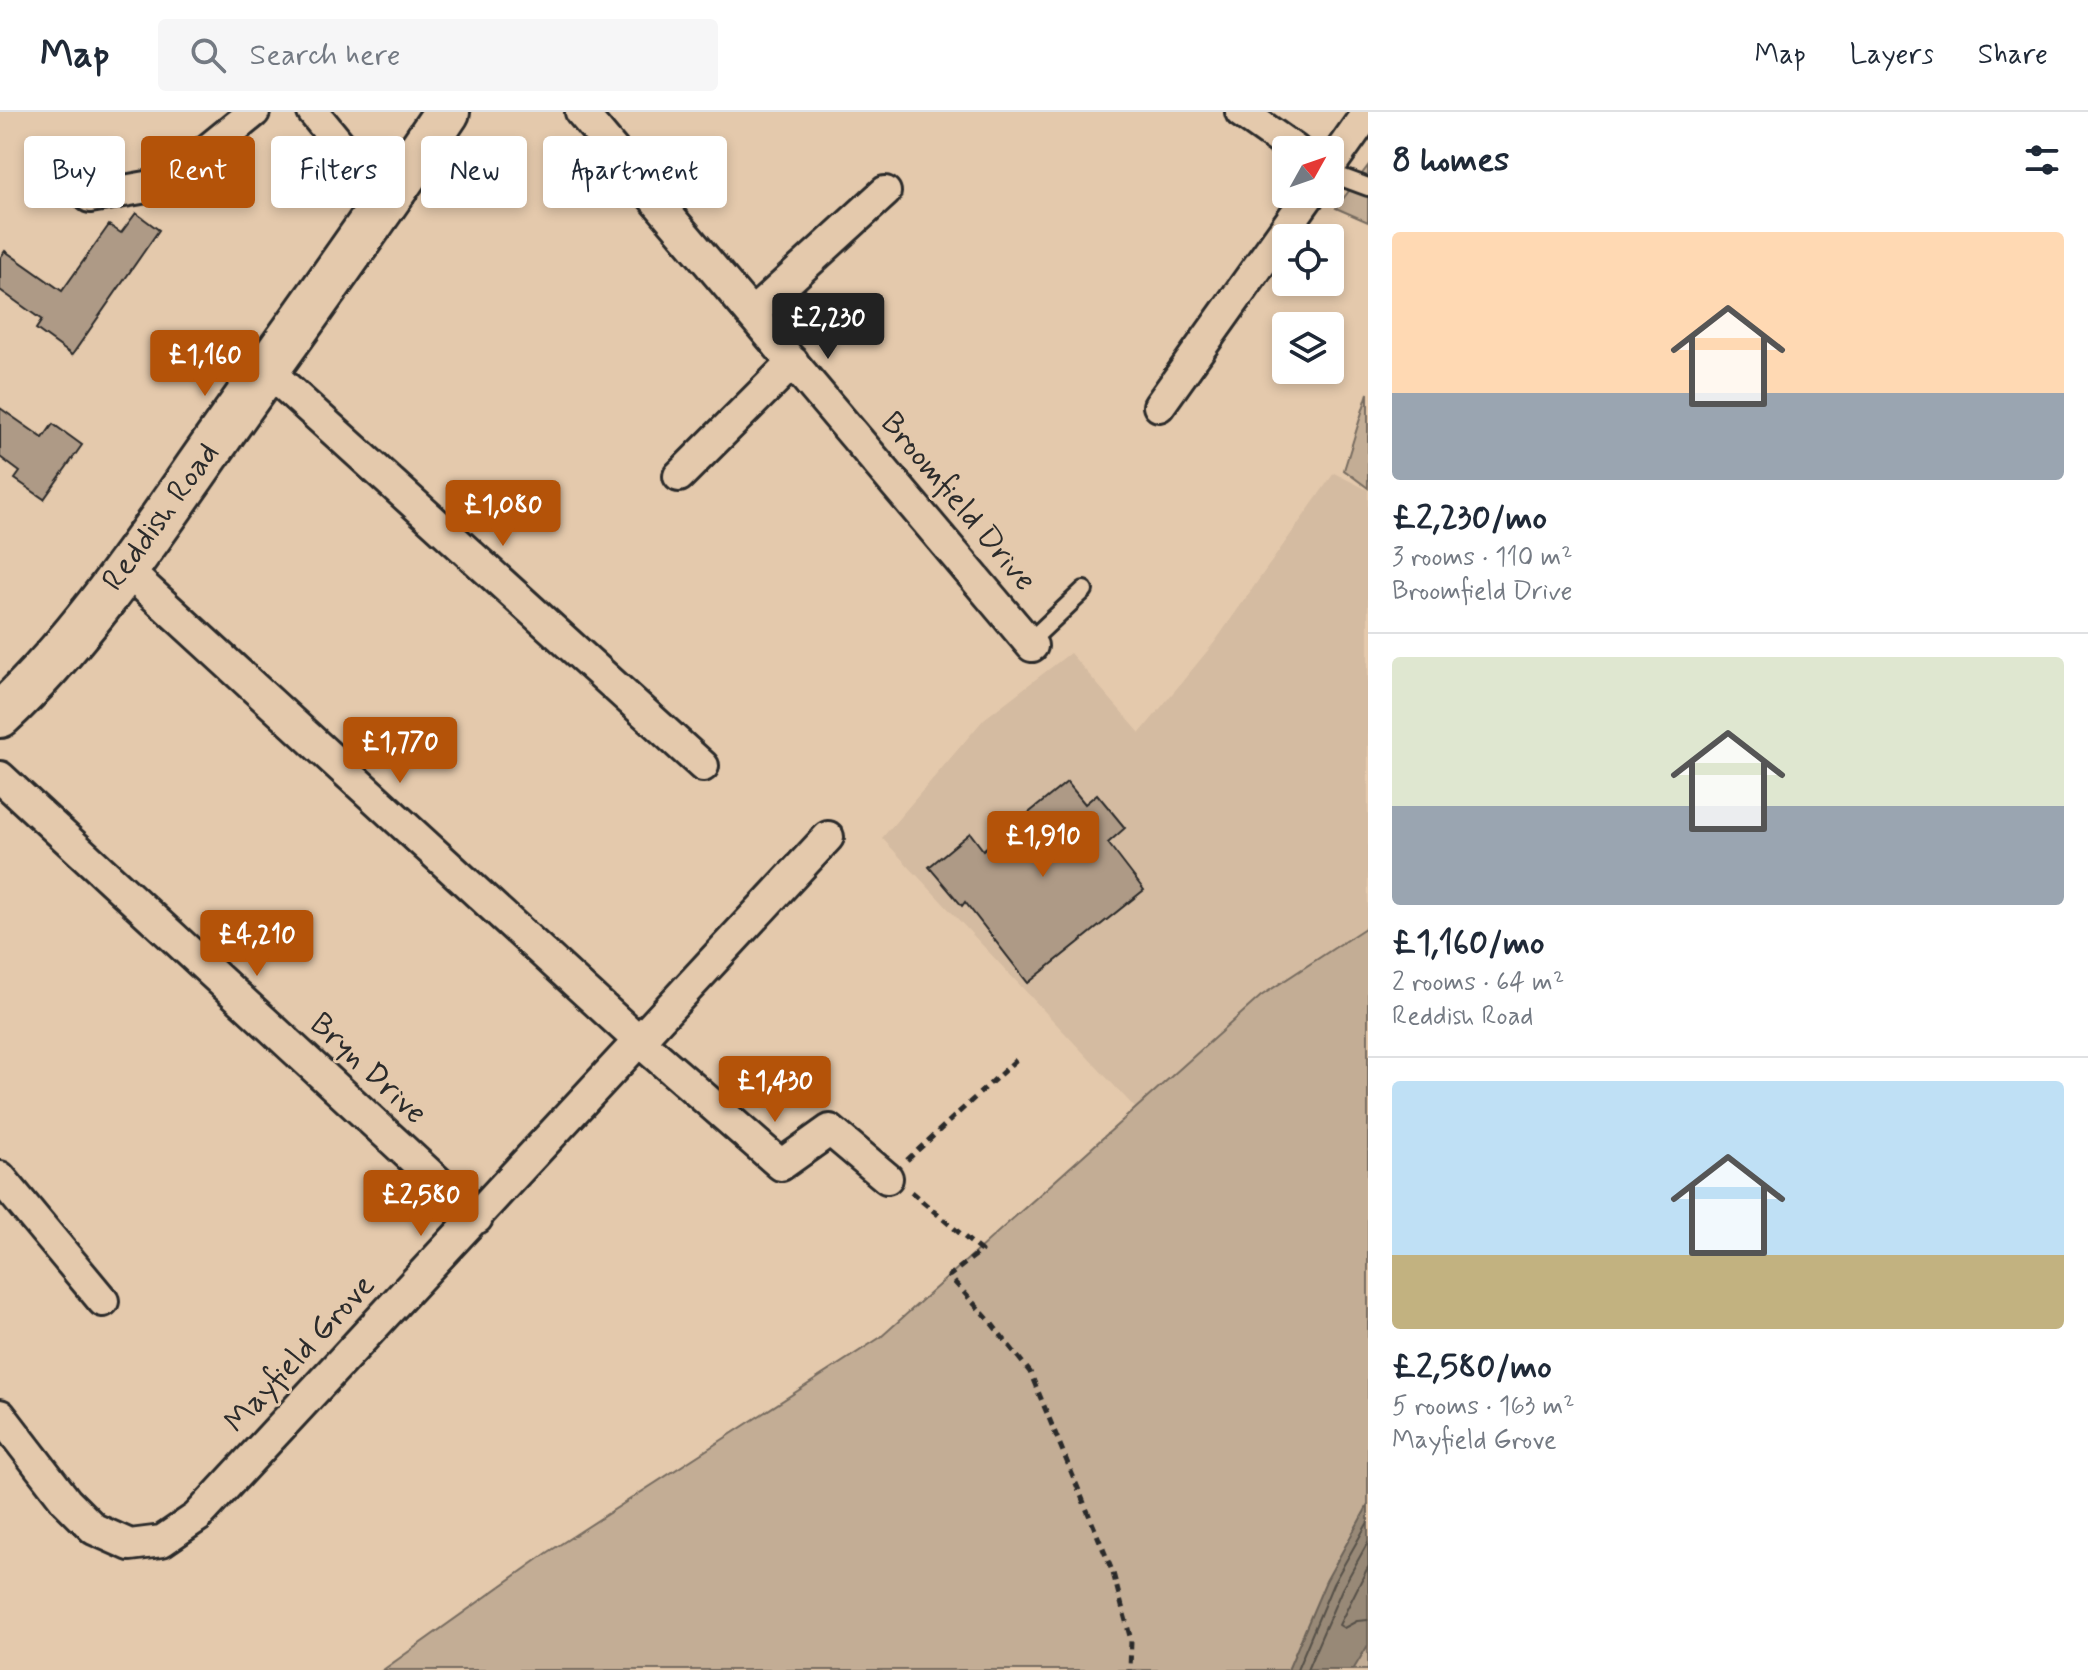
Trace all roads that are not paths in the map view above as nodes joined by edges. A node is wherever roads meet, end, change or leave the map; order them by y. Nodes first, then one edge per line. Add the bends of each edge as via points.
1 (254, 112) edge
2 (313, 112) edge
3 (447, 112) edge
4 (581, 112) edge
5 (1241, 112) edge
6 (1368, 112) edge
7 (333, 136) edge
8 (1275, 136) edge
9 (1344, 146) edge
10 (405, 175) edge
11 (1344, 178) edge
12 (1368, 187) edge
13 (125, 191) edge
14 (885, 192) dead end
15 (382, 208) edge
16 (1300, 208) edge
17 (753, 313) junction
18 (793, 362) junction
19 (266, 369) junction
20 (1159, 406) dead end
21 (679, 476) dead end
22 (125, 569) junction
23 (1084, 590) dead end
24 (1030, 644) joint
25 (0, 715) edge
26 (703, 766) dead end
27 (0, 777) edge
28 (828, 837) dead end
29 (638, 1040) junction
30 (887, 1178) road end
31 (3, 1186) edge
32 (477, 1218) junction
33 (103, 1301) dead end
34 (0, 1415) edge

1 - 13 street via 178,174 158,185
2 - 7 street
3 - 10 main road, Reddish Road
4 - 17 street, Broomfield Drive
5 - 8 street
6 - 9 street
11 - 12 lane
14 - 17 street
15 - 19 main road, Reddish Road
16 - 20 street
17 - 18 street, Broomfield Drive
18 - 21 street
18 - 24 street, Broomfield Drive
19 - 22 main road, Reddish Road
19 - 26 street
22 - 25 main road, Reddish Road via 39,679
22 - 29 street
23 - 24 lane
27 - 32 street, Bryn Drive
28 - 29 street, Mayfield Grove
29 - 30 street via 781,1165 830,1130
29 - 32 street, Mayfield Grove
31 - 33 street
32 - 34 street, Mayfield Grove via 197,1517 162,1541 130,1545 94,1529

